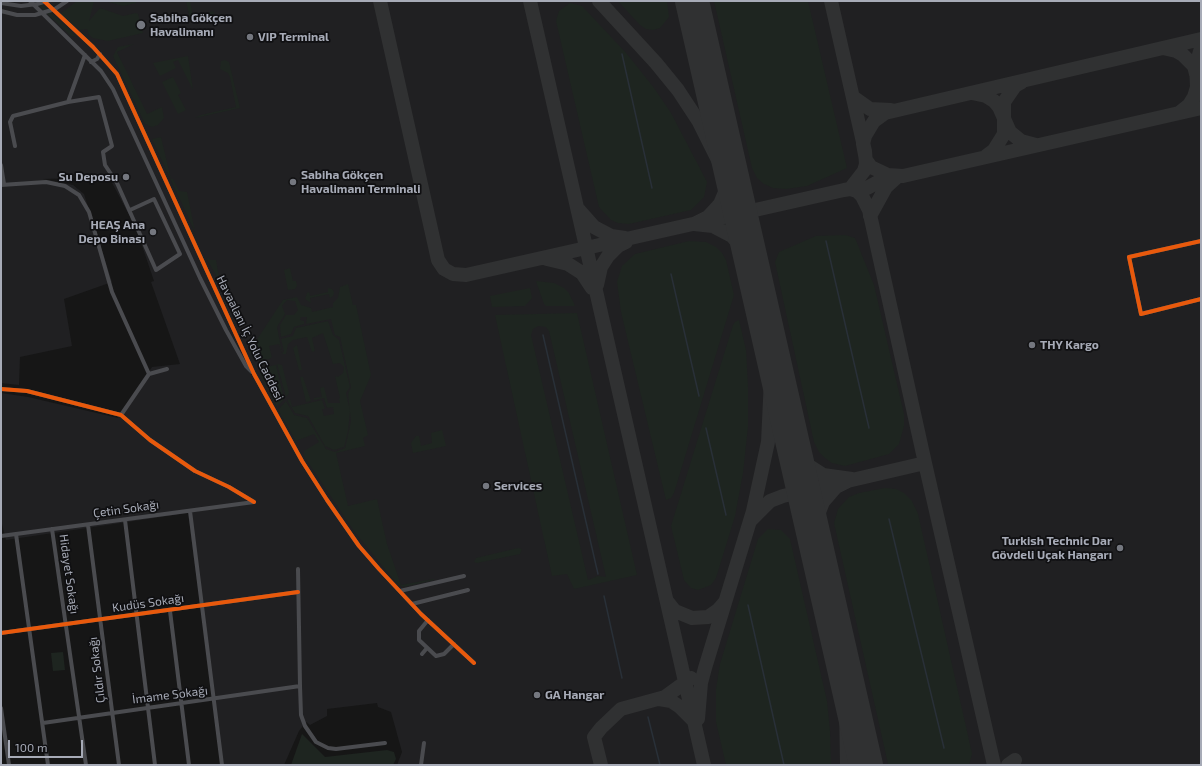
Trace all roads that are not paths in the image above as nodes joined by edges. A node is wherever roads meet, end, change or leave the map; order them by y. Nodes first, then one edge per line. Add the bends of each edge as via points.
1 (30, 1) edge
2 (44, 1) edge
3 (47, 1) edge
4 (68, 1) edge
5 (1, 3) edge
6 (1, 11) edge
7 (100, 54) junction
8 (85, 56) junction
9 (91, 62) junction
10 (68, 102) junction
11 (15, 146) dead end
12 (1, 165) edge
13 (3, 185) edge
14 (130, 210) junction
15 (1201, 241) edge
16 (1201, 299) edge
17 (167, 369) dead end
18 (149, 374) junction
19 (254, 374) junction
20 (1, 389) edge
21 (121, 415) junction
22 (190, 511) junction
23 (125, 520) junction
24 (88, 525) junction
25 (52, 529) junction
26 (16, 534) junction
27 (1, 536) edge
28 (298, 569) dead end
29 (464, 576) dead end
30 (468, 590) dead end
31 (400, 591) junction
32 (298, 592) junction
33 (412, 604) junction
34 (203, 605) junction
35 (170, 611) junction
36 (136, 616) junction
37 (101, 620) junction
38 (428, 620) junction
39 (66, 625) junction
40 (29, 629) junction
41 (1, 633) edge
42 (454, 644) junction
43 (427, 648) junction
44 (422, 654) dead end
45 (474, 663) dead end
46 (300, 686) junction
47 (214, 700) junction
48 (181, 704) junction
49 (1, 708) edge
50 (148, 709) junction
51 (112, 712) junction
52 (79, 718) junction
53 (43, 723) junction
54 (385, 743) dead end
55 (424, 743) dead end
56 (9, 765) edge
57 (48, 765) edge
58 (86, 765) edge
59 (119, 765) edge
60 (155, 765) edge
61 (189, 765) edge
62 (222, 765) edge
63 (421, 765) edge

1 - 8 street, Havaalanı İç Yolu Caddesi
2 - 7 street, Havaalanı İç Yolu Caddesi
3 - 5 street, bridge via 28,6
4 - 6 street, bridge via 50,11 35,15 17,15
7 - 9 street
7 - 19 street, Havaalanı İç Yolu Caddesi via 120,80
8 - 9 street, Havaalanı İç Yolu Caddesi
8 - 10 street
9 - 19 street, Havaalanı İç Yolu Caddesi via 101,71 117,96 216,311 246,366
10 - 11 street via 13,116 10,122
10 - 14 street via 99,97 112,146 103,152 105,165 117,182
12 - 13 street
13 - 18 street via 46,182 65,186 79,195 89,212 112,292
14 - 14 street via 156,270 180,254 154,199
15 - 16 street via 1129,257 1141,314
17 - 18 street
18 - 21 street
19 - 31 street, Havaalanı İç Yolu Caddesi via 302,461 333,510 359,546
20 - 21 street via 27,391
21 - 22 street, Çetin Sokağı via 150,440 195,472 229,487 254,502
22 - 23 street, Çetin Sokağı
22 - 34 street
23 - 24 street, Çetin Sokağı
23 - 36 street
24 - 25 street, Çetin Sokağı
24 - 37 street, Çıldır Sokağı
25 - 26 street, Çetin Sokağı
25 - 39 street, Hidayet Sokağı
26 - 27 street, Çetin Sokağı
26 - 40 street
28 - 32 street
29 - 31 street
30 - 33 street
31 - 33 street, Havaalanı İç Yolu Caddesi
32 - 34 street, Kudüs Sokağı
32 - 46 street
33 - 38 street, Havaalanı İç Yolu Caddesi
34 - 35 street, Kudüs Sokağı
34 - 47 street
35 - 36 street, Kudüs Sokağı
35 - 48 street
36 - 37 street, Kudüs Sokağı
36 - 50 street
37 - 39 street, Kudüs Sokağı
37 - 51 street, Çıldır Sokağı
38 - 42 street, Havaalanı İç Yolu Caddesi
38 - 43 street via 418,636 418,640
39 - 40 street, Kudüs Sokağı
39 - 52 street, Hidayet Sokağı
40 - 41 street, Kudüs Sokağı
40 - 53 street
42 - 43 street via 436,656
42 - 45 street, Havaalanı İç Yolu Caddesi
43 - 44 street
46 - 47 street, İmame Sokağı
46 - 54 street via 303,721 316,742 336,749
47 - 48 street, İmame Sokağı
47 - 62 street
48 - 50 street, İmame Sokağı
48 - 61 street
49 - 56 street
50 - 51 street, İmame Sokağı
50 - 60 street
51 - 52 street, İmame Sokağı
51 - 59 street, Çıldır Sokağı
52 - 53 street, İmame Sokağı
52 - 58 street, Hidayet Sokağı
53 - 57 street
55 - 63 street

